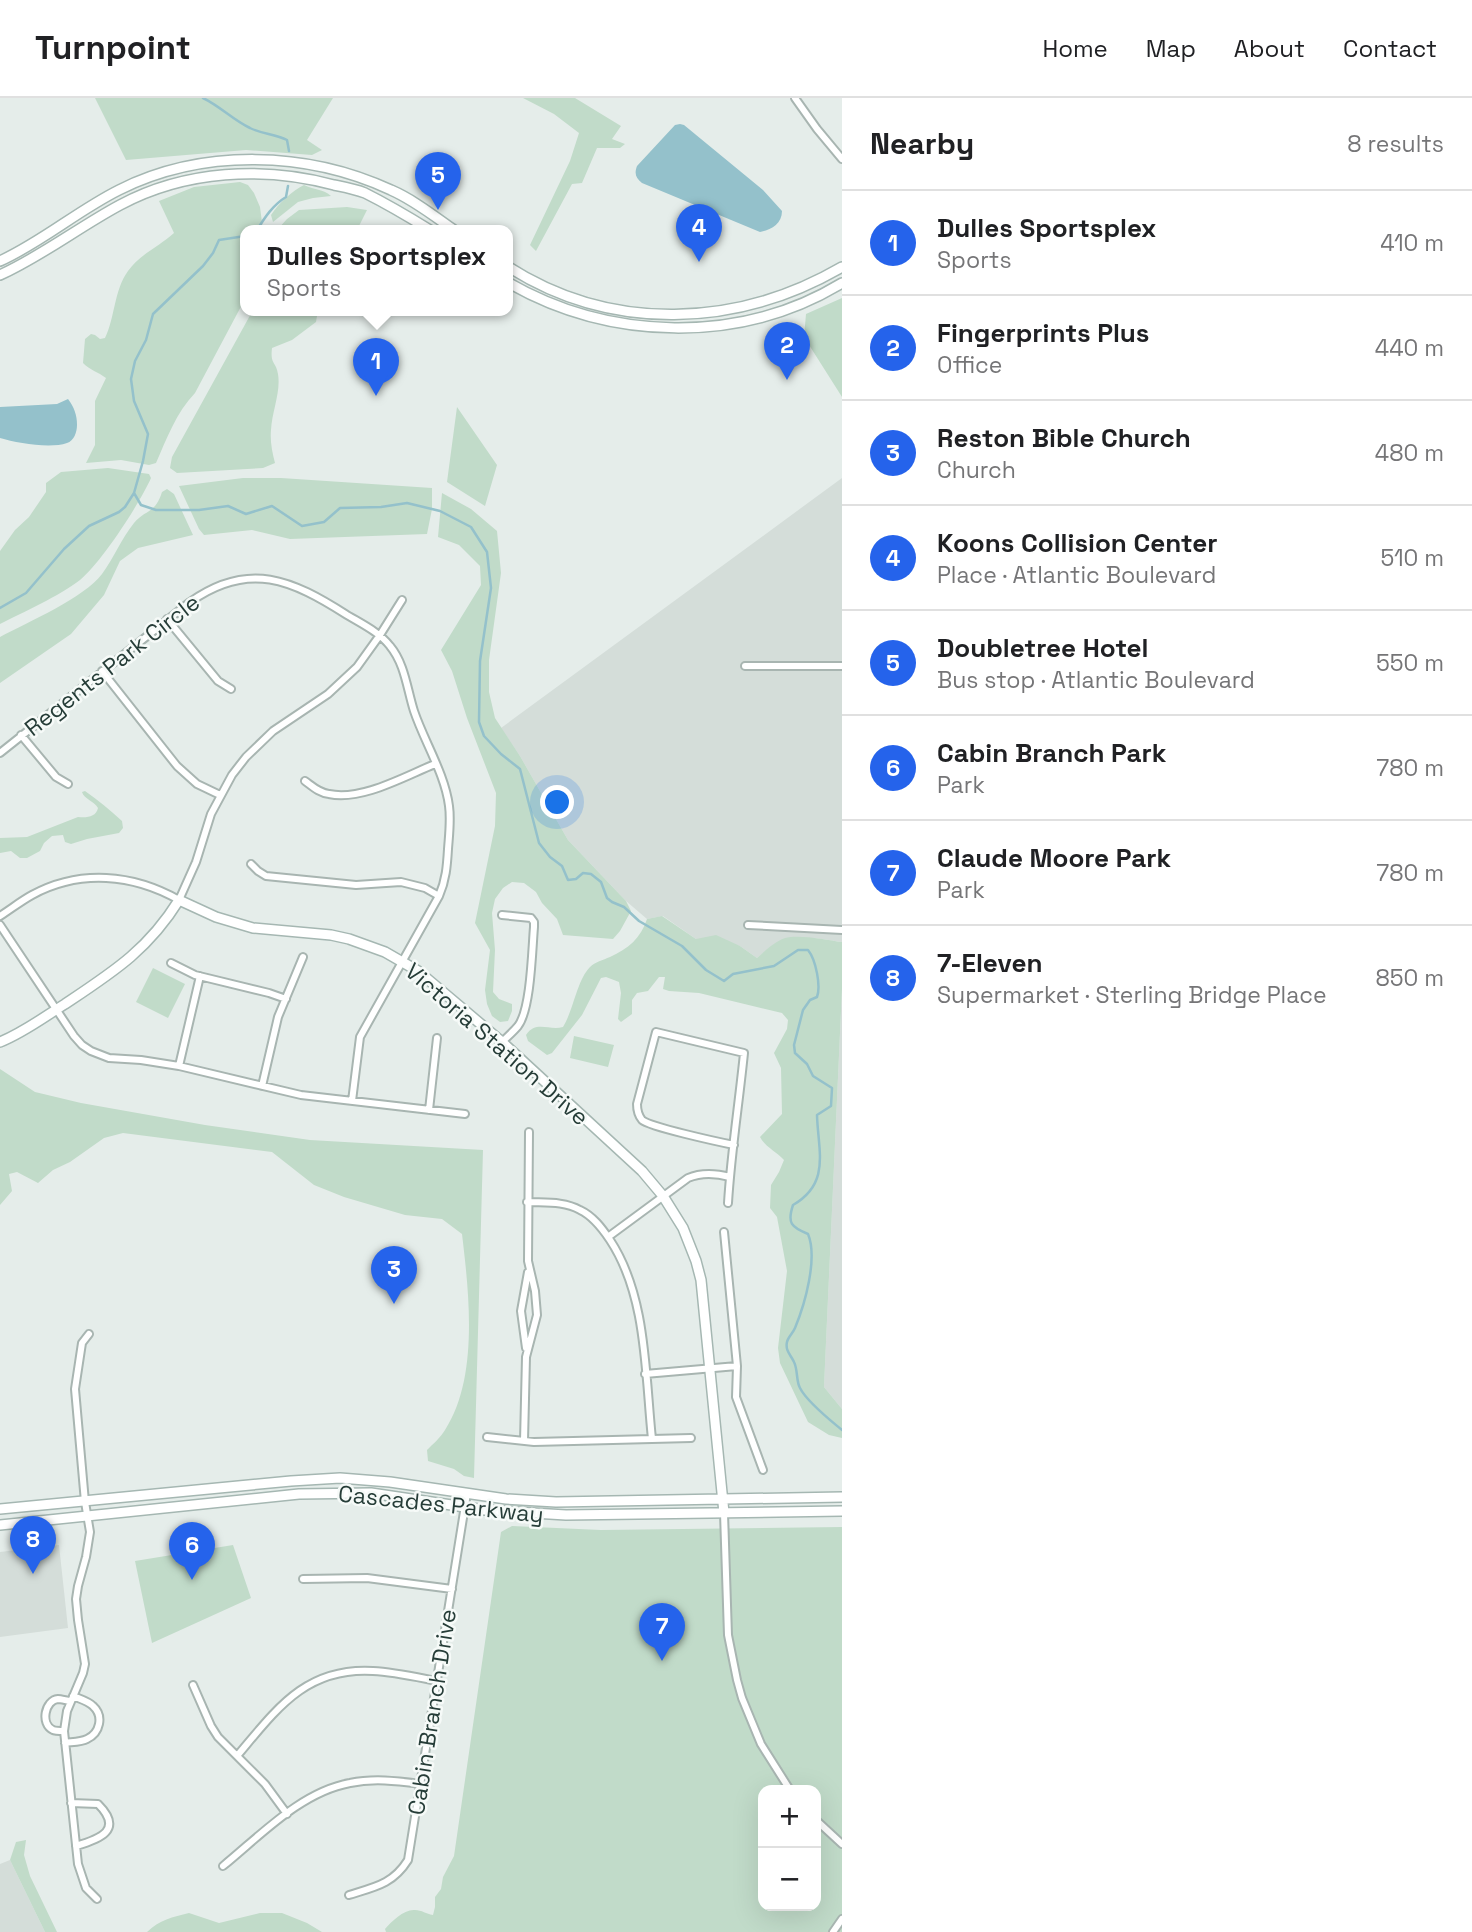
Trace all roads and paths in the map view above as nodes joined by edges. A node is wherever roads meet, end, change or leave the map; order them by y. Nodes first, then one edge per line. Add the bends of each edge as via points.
1 (795, 98) edge
2 (842, 159) edge
3 (421, 225) edge
4 (446, 225) edge
5 (0, 261) edge
6 (842, 267) edge
7 (513, 269) edge
8 (0, 275) edge
9 (842, 283) edge
10 (513, 285) edge
11 (402, 600) dead end
12 (167, 620) junction
13 (380, 635) junction
14 (745, 666) dead end
15 (842, 666) edge
16 (102, 671) junction
17 (231, 689) dead end
18 (21, 735) junction
19 (0, 753) edge
20 (435, 764) junction
21 (305, 781) dead end
22 (68, 784) dead end
23 (220, 795) junction
24 (251, 864) dead end
25 (439, 896) junction
26 (179, 900) junction
27 (502, 915) dead end
28 (0, 916) edge
29 (0, 925) edge
30 (748, 925) dead end
31 (842, 930) edge
32 (303, 957) dead end
33 (403, 961) junction
34 (171, 963) dead end
35 (200, 976) junction
36 (286, 999) junction
37 (56, 1010) junction
38 (438, 1038) dead end
39 (0, 1042) edge
40 (502, 1042) junction
41 (179, 1066) junction
42 (262, 1086) junction
43 (352, 1101) junction
44 (429, 1110) junction
45 (465, 1114) dead end
46 (529, 1132) dead end
47 (734, 1146) junction
48 (730, 1177) junction
49 (663, 1196) junction
50 (527, 1202) junction
51 (727, 1203) dead end
52 (724, 1232) dead end
53 (608, 1237) junction
54 (528, 1261) junction
55 (89, 1334) dead end
56 (526, 1357) junction
57 (737, 1366) junction
58 (711, 1368) junction
59 (645, 1374) junction
60 (487, 1437) dead end
61 (691, 1438) dead end
62 (652, 1439) junction
63 (524, 1441) junction
64 (763, 1470) dead end
65 (467, 1493) junction
66 (842, 1497) edge
67 (723, 1499) junction
68 (85, 1502) junction
69 (465, 1507) junction
70 (0, 1509) edge
71 (842, 1511) edge
72 (724, 1513) junction
73 (87, 1516) junction
74 (0, 1525) edge
75 (303, 1579) dead end
76 (452, 1589) junction
77 (437, 1681) junction
78 (193, 1685) dead end
79 (71, 1699) junction
80 (64, 1731) junction
81 (65, 1743) junction
82 (237, 1756) junction
83 (421, 1784) junction
84 (787, 1785) edge
85 (71, 1803) junction
86 (287, 1814) junction
87 (821, 1825) edge
88 (842, 1844) edge
89 (76, 1846) junction
90 (223, 1866) dead end
91 (349, 1895) dead end
92 (97, 1899) dead end
93 (842, 1919) edge
94 (833, 1932) edge

1 - 2 street
3 - 8 main road via 362,192 319,181 262,173 199,178 122,204
4 - 5 main road via 393,191 357,177 286,160 257,159 209,163 142,179
6 - 7 main road via 762,302 715,312 664,315 596,305
9 - 10 main road via 793,307 747,321 664,329 582,315
11 - 13 street
12 - 13 street, Regents Park Circle via 212,588 238,580 267,579 296,585
12 - 16 street, Regents Park Circle
12 - 17 street via 218,681
13 - 20 street via 402,665
13 - 23 street via 343,681 259,743
14 - 15 street
16 - 18 street, Regents Park Circle
16 - 23 street via 177,766 197,784
18 - 19 street, Regents Park Circle
18 - 22 street via 56,777
20 - 21 street via 357,793 328,794
20 - 25 street via 446,790 450,817 446,873
23 - 26 street
24 - 25 street via 266,876 356,885 401,882
25 - 33 street
26 - 28 street, Victoria Station Drive via 140,882 92,877 46,888
26 - 33 main road, Victoria Station Drive via 233,923 340,937
26 - 37 main road via 129,960
27 - 40 street via 534,922 526,1004 517,1027
29 - 37 street
30 - 31 street
32 - 36 street
33 - 40 main road, Victoria Station Drive
33 - 43 street via 359,1037
34 - 35 street
35 - 36 street
35 - 41 street
36 - 42 street
37 - 39 main road
37 - 41 street via 82,1045 99,1055
38 - 44 street
40 - 49 main road, Victoria Station Drive via 642,1171
41 - 42 street
42 - 43 street
43 - 44 street
44 - 45 street
46 - 50 street
47 - 47 street via 744,1053 656,1032 638,1104 641,1118
47 - 48 street
48 - 49 street via 696,1175
48 - 51 street
49 - 53 street
49 - 58 main road, Victoria Station Drive via 696,1261
50 - 53 street via 580,1209
50 - 54 street
52 - 57 street
53 - 59 street via 625,1265 635,1296
54 - 56 street via 521,1311
54 - 56 street via 537,1315
55 - 68 street via 82,1343 75,1389
56 - 63 street
57 - 58 street
57 - 64 street via 739,1406
58 - 59 street
58 - 67 main road, Victoria Station Drive
59 - 62 street
60 - 63 street
61 - 62 street
62 - 63 street
65 - 67 main road, Cascades Parkway via 556,1502
65 - 68 main road, Cascades Parkway via 374,1480 324,1479
65 - 69 street, Cabin Branch Drive
66 - 67 main road, Cascades Parkway
67 - 72 main road, Victoria Station Drive
68 - 70 main road, Cascades Parkway
68 - 73 street
69 - 72 main road, Cascades Parkway via 566,1515
69 - 73 main road, Cascades Parkway via 334,1492
69 - 76 street, Cabin Branch Drive
71 - 72 main road, Cascades Parkway
72 - 84 street via 728,1635 737,1680 761,1744
73 - 74 main road, Cascades Parkway
73 - 79 street via 89,1544 76,1599 85,1664
75 - 76 street via 367,1578
76 - 77 street, Cabin Branch Drive
77 - 82 street via 373,1671 321,1679 291,1696
77 - 83 street, Cabin Branch Drive
78 - 82 street via 211,1726
79 - 80 street
79 - 80 street via 49,1703 45,1718 52,1730
79 - 81 street via 93,1706 100,1724 85,1741
80 - 81 street
81 - 85 street
82 - 86 street
83 - 86 street via 396,1780 348,1783 320,1793
83 - 91 street, Cabin Branch Drive via 410,1852 401,1871 380,1885
85 - 89 street
85 - 89 street via 98,1804 108,1820 107,1832
86 - 90 street
87 - 88 street
89 - 92 street via 86,1888
93 - 94 street

